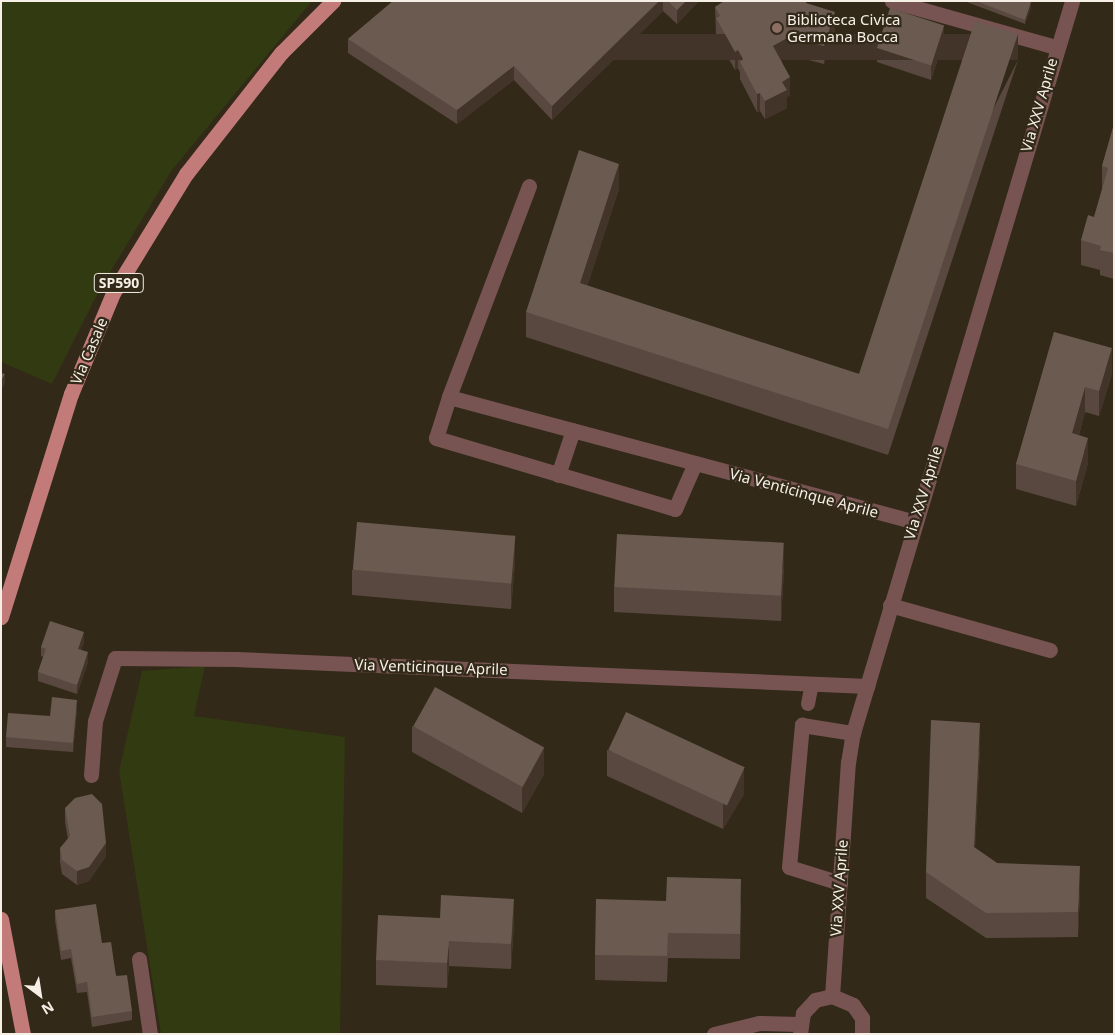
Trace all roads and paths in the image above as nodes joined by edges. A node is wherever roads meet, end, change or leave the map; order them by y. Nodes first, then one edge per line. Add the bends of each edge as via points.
1 (333, 1) edge
2 (892, 1) edge
3 (1072, 1) edge
4 (1056, 47) junction
5 (529, 186) dead end
6 (449, 397) junction
7 (573, 430) junction
8 (695, 463) junction
9 (558, 475) junction
10 (914, 522) junction
11 (890, 605) junction
12 (1, 617) edge
13 (1050, 650) dead end
14 (812, 684) junction
15 (867, 686) junction
16 (808, 704) dead end
17 (853, 734) junction
18 (90, 775) dead end
19 (840, 883) junction
20 (1, 919) edge
21 (139, 959) dead end
22 (832, 996) junction
23 (800, 1029) edge
24 (868, 1033) edge
25 (23, 1034) edge
26 (150, 1034) edge
27 (714, 1034) edge

1 - 12 main road, Via Casale / SP590 via 281,53 186,174 113,293 71,394
2 - 4 street
3 - 4 street, Via XXV Aprile
4 - 10 street, Via XXV Aprile
5 - 6 street
6 - 7 street, Via Venticinque Aprile
6 - 9 street via 436,438
7 - 8 street, Via Venticinque Aprile
7 - 9 street
8 - 9 street via 674,509
8 - 10 street, Via Venticinque Aprile
10 - 11 street, Via XXV Aprile
11 - 13 street
11 - 15 street, Via XXV Aprile
14 - 15 street, Via Venticinque Aprile
14 - 16 lane
14 - 18 street, Via Venticinque Aprile via 235,659 115,658 95,721
15 - 17 street, Via XXV Aprile
17 - 19 street, Via XXV Aprile
17 - 19 street via 802,725 791,838 789,867
19 - 22 street, Via XXV Aprile
20 - 25 main road
21 - 26 street
22 - 23 street via 815,1000 803,1013
22 - 24 street via 853,1004
23 - 27 street via 759,1023

